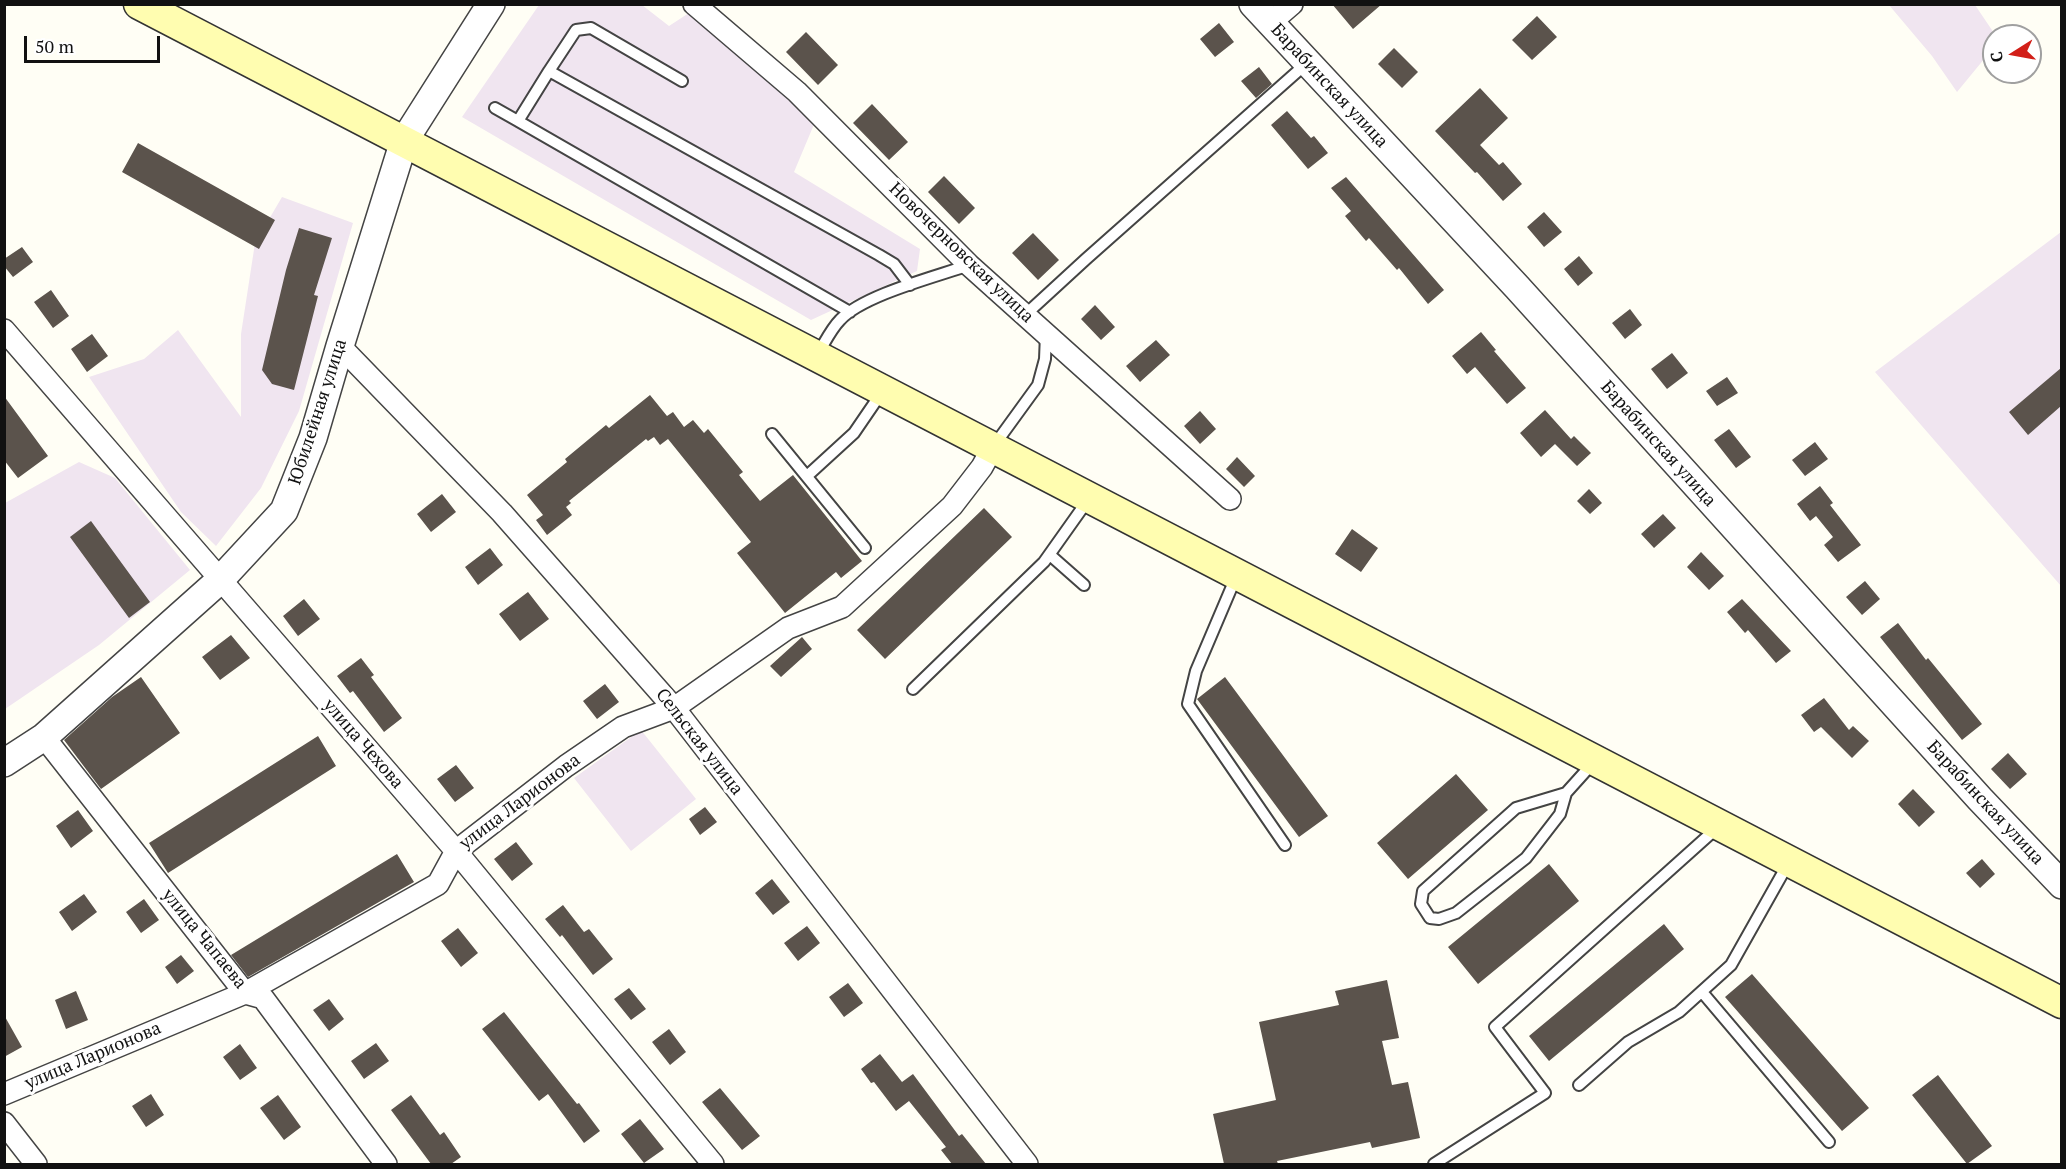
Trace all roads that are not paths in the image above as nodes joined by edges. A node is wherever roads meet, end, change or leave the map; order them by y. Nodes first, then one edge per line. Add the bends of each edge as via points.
1 (139, 4) edge
2 (491, 4) edge
3 (694, 4) edge
4 (1292, 4) edge
5 (1262, 14) edge
6 (1307, 63) junction
7 (549, 70) junction
8 (682, 81) dead end
9 (495, 108) dead end
10 (518, 121) junction
11 (404, 141) junction
12 (969, 265) junction
13 (910, 285) junction
14 (849, 312) junction
15 (1025, 315) junction
16 (4, 330) edge
17 (1046, 334) junction
18 (340, 346) junction
19 (817, 356) junction
20 (884, 390) junction
21 (772, 434) dead end
22 (993, 447) junction
23 (807, 476) junction
24 (1090, 497) junction
25 (1230, 499) dead end
26 (865, 548) dead end
27 (1050, 555) junction
28 (1237, 574) junction
29 (220, 580) junction
30 (1084, 585) dead end
31 (913, 689) dead end
32 (674, 708) junction
33 (44, 737) junction
34 (1596, 760) junction
35 (4, 763) edge
36 (1566, 794) junction
37 (1720, 825) junction
38 (1286, 846) dead end
39 (456, 851) junction
40 (1789, 861) junction
41 (2061, 885) edge
42 (1702, 992) junction
43 (245, 993) junction
44 (2061, 1003) edge
45 (1579, 1085) dead end
46 (4, 1094) edge
47 (4, 1123) edge
48 (1829, 1142) dead end
49 (36, 1164) edge
50 (386, 1164) edge
51 (713, 1164) edge
52 (1027, 1164) edge
53 (1434, 1164) edge

1 - 11 main road
2 - 11 street, Юбилейная улица
3 - 12 street, Новочерновская улица via 797,92
4 - 5 street
5 - 6 street, Барабинская улица
6 - 15 lane
6 - 41 street, Барабинская улица via 1517,287
7 - 8 lane via 576,30 584,27
7 - 10 lane
7 - 13 lane via 879,255 894,264
9 - 10 lane
10 - 14 lane
11 - 18 street, Юбилейная улица
11 - 19 main road
12 - 13 lane
12 - 15 street, Новочерновская улица
13 - 14 lane
14 - 19 lane via 839,320
15 - 17 street, Новочерновская улица
16 - 29 street, улица Чехова
17 - 22 lane via 1038,385
17 - 25 street, Новочерновская улица
18 - 29 street, Юбилейная улица via 313,438 284,511
18 - 32 street, Сельская улица via 502,513
19 - 20 main road
20 - 22 main road
20 - 23 lane via 854,433
21 - 23 lane
22 - 24 main road
22 - 32 street, улица Ларионова via 952,506 842,607 788,628
23 - 26 lane
24 - 27 lane
24 - 28 main road
27 - 30 lane
27 - 31 lane
28 - 34 main road
28 - 38 lane via 1196,671 1188,705
29 - 33 street, Юбилейная улица
29 - 39 street, улица Чехова
32 - 39 street, улица Ларионова via 623,727
32 - 52 street, Сельская улица
33 - 35 street, Юбилейная улица
33 - 43 street, улица Чапаева
34 - 36 lane
34 - 37 main road
36 - 36 lane via 1560,814 1526,858 1456,912 1430,918 1421,904 1423,891 1516,808
37 - 40 main road
37 - 53 lane via 1495,1027 1545,1093
39 - 43 street, улица Ларионова via 438,884
39 - 51 street, улица Чехова
40 - 42 lane via 1731,965
40 - 44 main road
42 - 45 lane via 1679,1012 1628,1042
42 - 48 lane
43 - 46 street, улица Ларионова
43 - 50 street, улица Чапаева via 263,998
47 - 49 street

